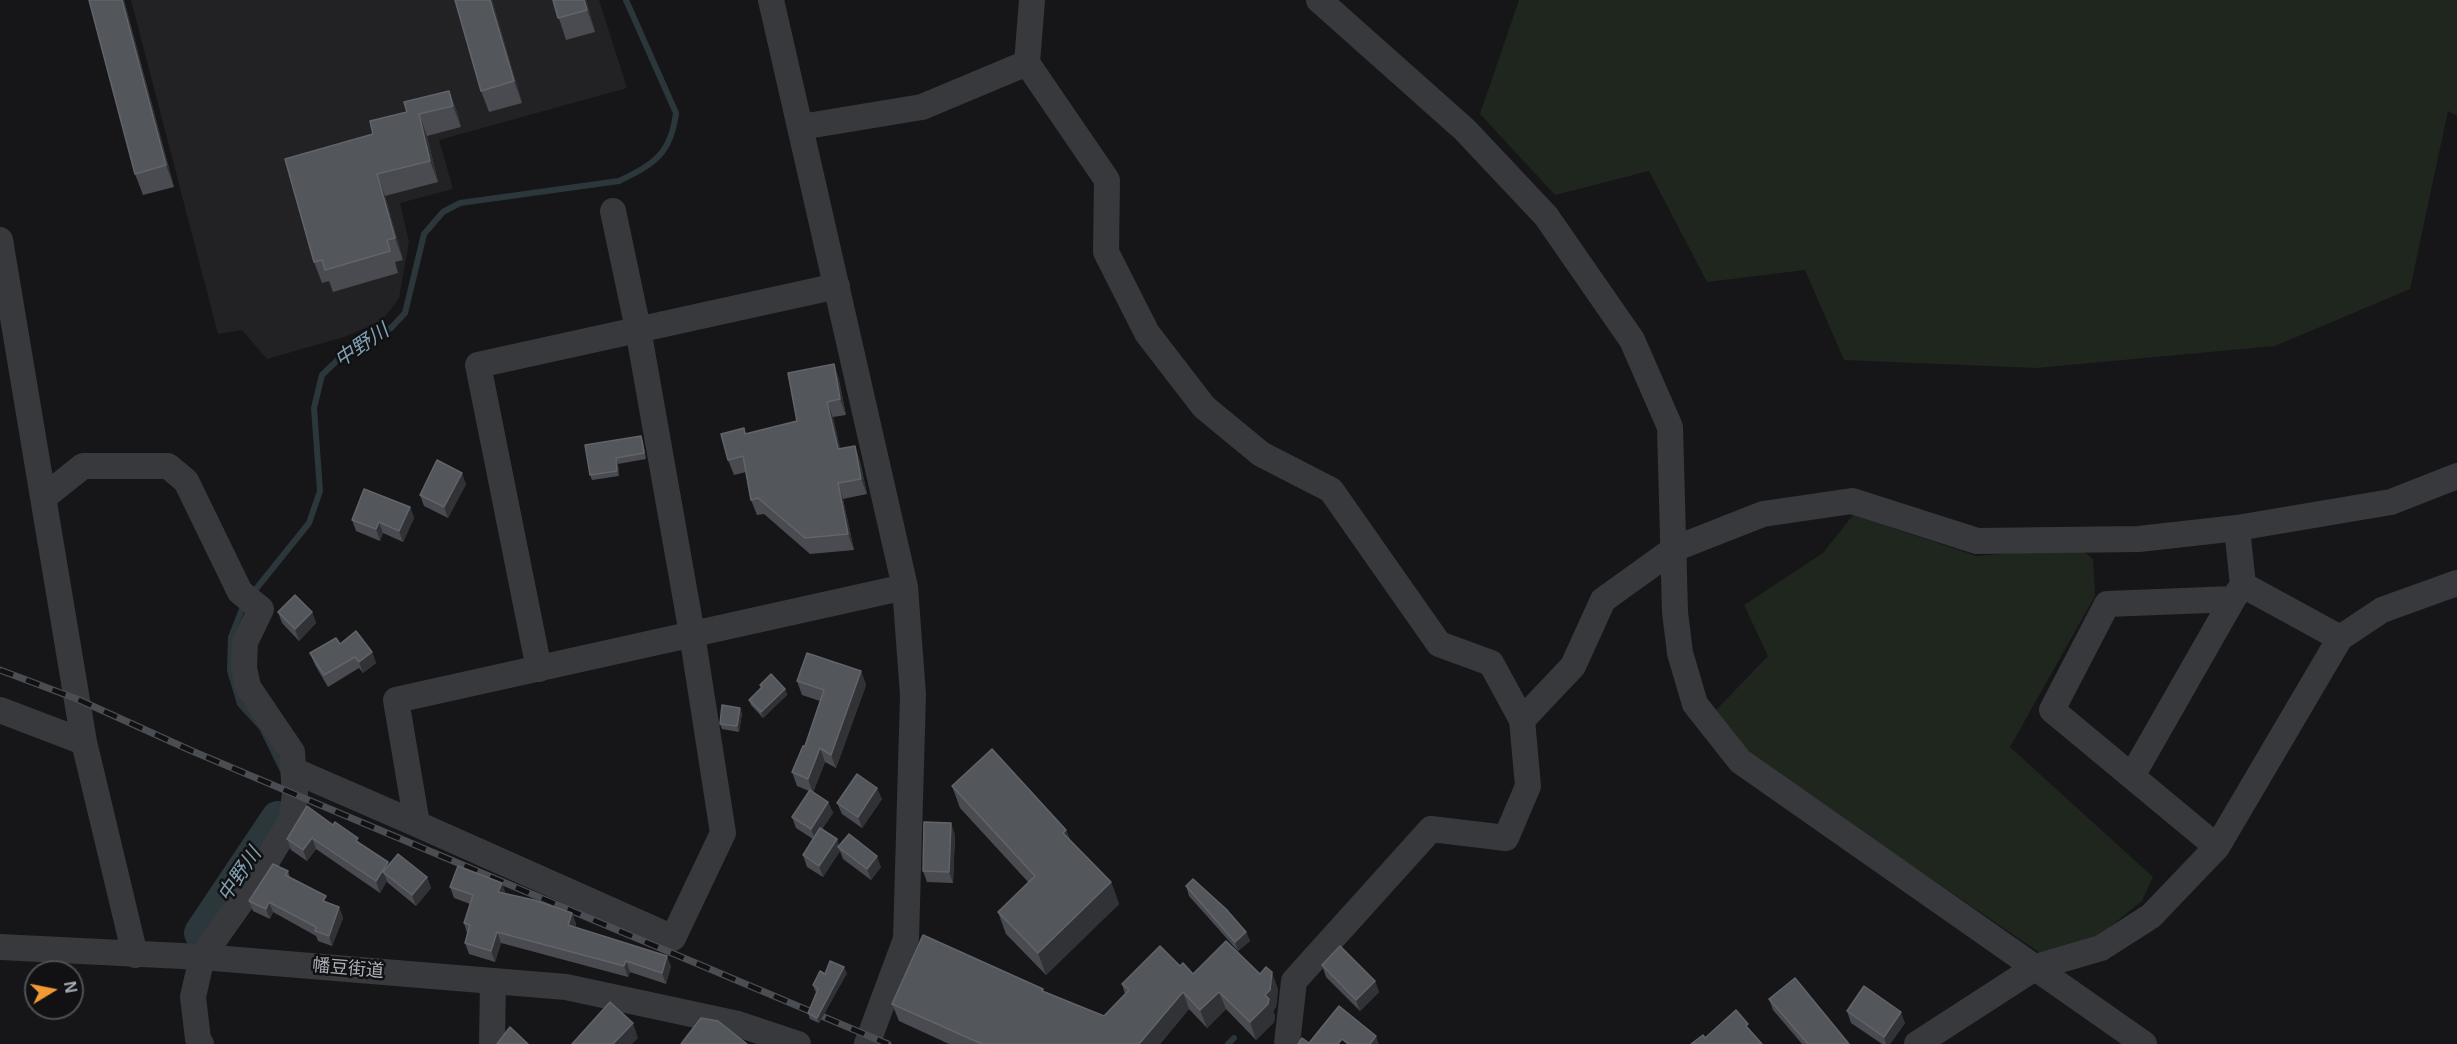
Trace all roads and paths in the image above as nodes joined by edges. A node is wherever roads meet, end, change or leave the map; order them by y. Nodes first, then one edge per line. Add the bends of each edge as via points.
1 (771, 0) edge
2 (1032, 0) edge
3 (1319, 0) edge
4 (1028, 63) junction
5 (801, 127) junction
6 (614, 211) dead end
7 (0, 240) edge
8 (837, 286) junction
9 (5, 306) edge
10 (638, 329) junction
11 (2457, 476) edge
12 (43, 498) junction
13 (2237, 528) junction
14 (1674, 549) junction
15 (2457, 583) edge
16 (904, 587) junction
17 (2238, 592) junction
18 (692, 634) junction
19 (2340, 638) junction
20 (539, 669) junction
21 (0, 710) edge
22 (1522, 720) junction
23 (84, 742) junction
24 (295, 771) junction
25 (2132, 777) junction
26 (417, 824) junction
27 (2217, 847) junction
28 (0, 947) edge
29 (135, 955) junction
30 (202, 957) junction
31 (2036, 967) junction
32 (494, 982) junction
33 (201, 1044) edge
34 (492, 1044) edge
35 (798, 1044) edge
36 (867, 1044) edge
37 (1287, 1044) edge
38 (1917, 1044) edge
39 (2144, 1044) edge

1 - 5 street
2 - 4 street
3 - 14 street via 1465,130 1546,216 1632,340 1670,427
4 - 5 street via 921,106
4 - 22 street via 1107,180 1106,252 1147,333 1204,407 1261,454 1331,490 1439,644 1491,663
5 - 8 street
6 - 10 street
7 - 9 street
8 - 10 street
8 - 16 street
9 - 12 street
10 - 18 street
10 - 20 street via 478,365
11 - 13 street via 2391,502
12 - 23 street
12 - 24 street via 83,466 168,466 186,481 240,592 261,609 245,642 244,668 248,687 292,752
13 - 14 street via 2139,539 1977,541 1852,501 1763,514
13 - 17 street
14 - 22 street via 1603,600 1573,666
14 - 31 street via 1680,653 1695,705 1740,761
15 - 19 street via 2382,610
16 - 18 street
16 - 36 street via 913,695 906,939
17 - 19 street
17 - 25 street
17 - 25 street via 2107,604 2052,710
18 - 20 street
18 - 26 street via 723,833 674,938
19 - 27 street
20 - 26 street via 396,700
21 - 23 street
22 - 37 street via 1528,786 1506,838 1431,829 1294,981
23 - 29 street
24 - 26 street
24 - 30 street via 291,821
25 - 27 street
27 - 31 street via 2151,916 2101,948
28 - 29 street
29 - 30 street, 幡豆街道
30 - 32 street, 幡豆街道
30 - 33 street via 193,997
31 - 38 street
31 - 39 street
32 - 34 street
32 - 35 street, 幡豆街道 via 566,987 738,1024

